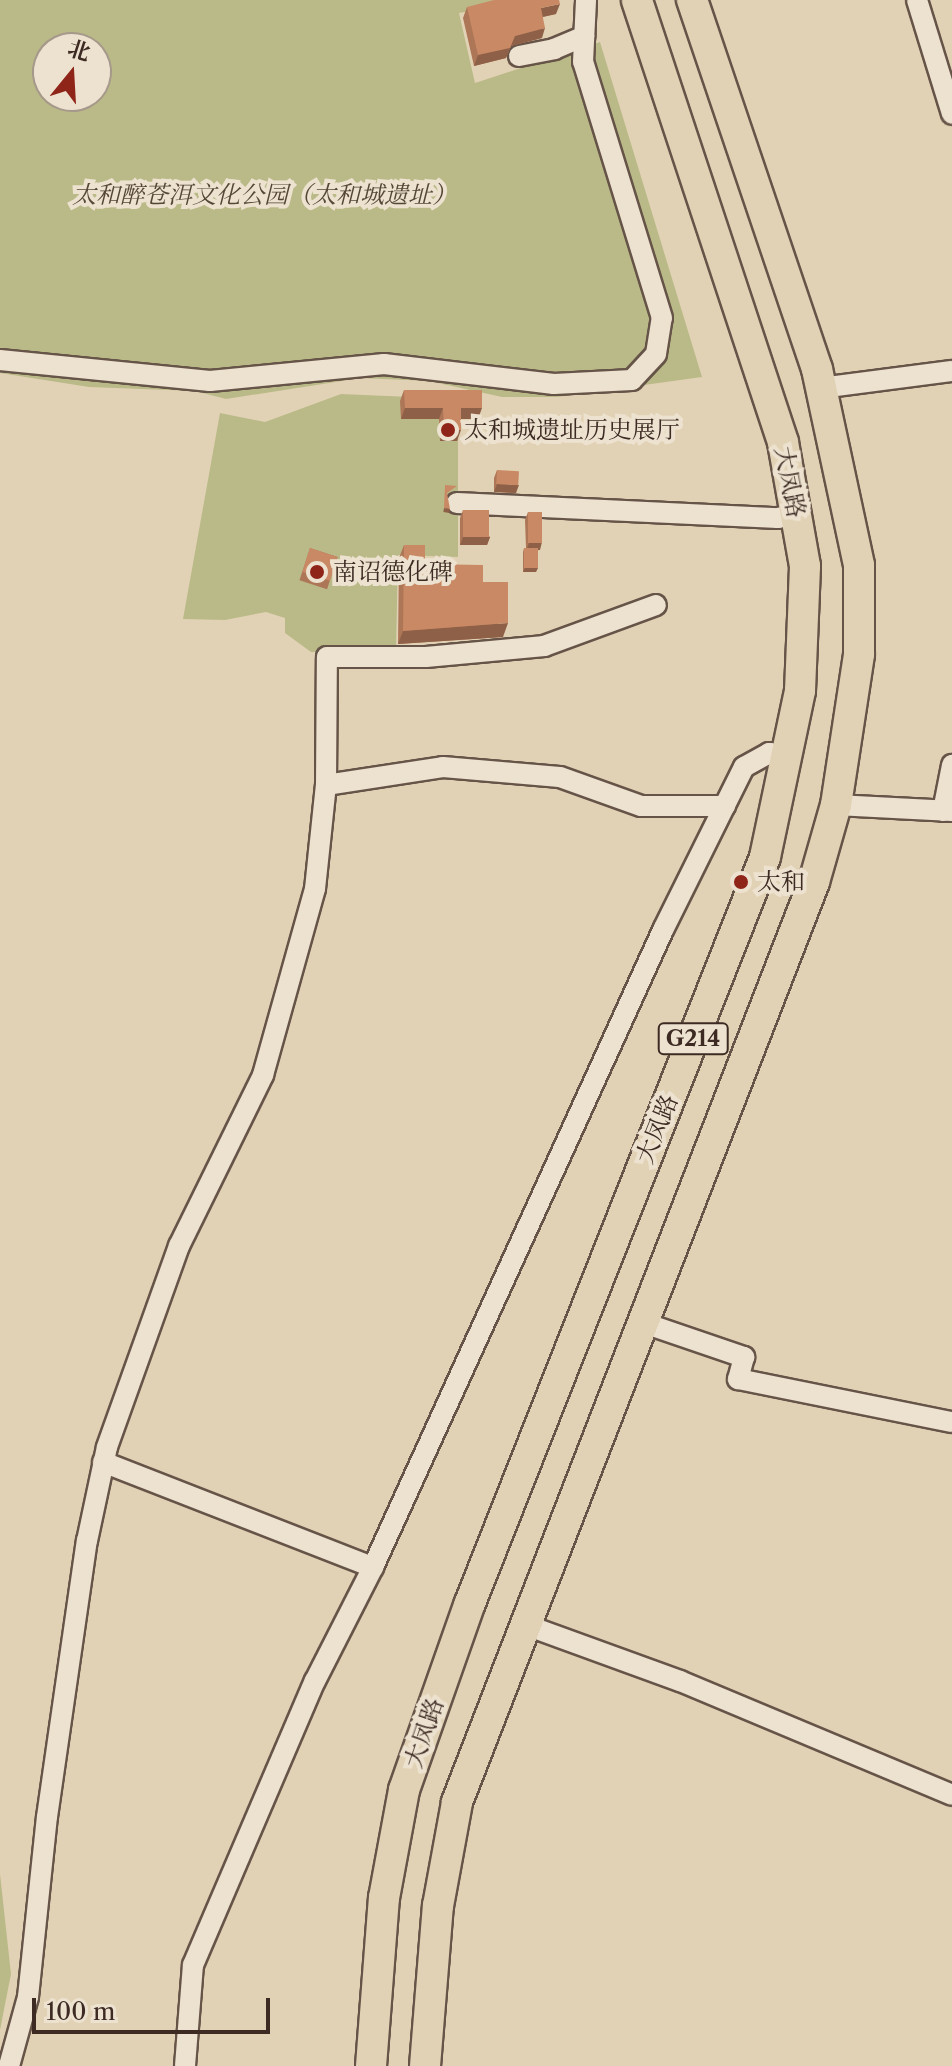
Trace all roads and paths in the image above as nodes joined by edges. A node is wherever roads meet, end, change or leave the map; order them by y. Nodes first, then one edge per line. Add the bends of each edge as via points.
1 (586, 0) edge
2 (637, 0) edge
3 (692, 0) edge
4 (917, 0) edge
5 (582, 42) junction
6 (519, 56) dead end
7 (952, 114) edge
8 (0, 360) edge
9 (952, 371) edge
10 (821, 388) junction
11 (457, 503) dead end
12 (796, 514) junction
13 (656, 605) dead end
14 (790, 756) junction
15 (952, 765) edge
16 (326, 785) junction
17 (836, 805) junction
18 (725, 806) junction
19 (948, 811) edge
20 (644, 1323) junction
21 (952, 1422) edge
22 (101, 1449) junction
23 (373, 1567) junction
24 (526, 1625) junction
25 (952, 1795) edge
26 (9, 2066) edge
27 (185, 2066) edge
28 (371, 2066) edge
29 (425, 2066) edge

1 - 5 street
2 - 12 highway, 大凤路 / G214 via 762,370
3 - 10 highway, G214
4 - 7 street
5 - 6 street
5 - 8 street via 662,318 656,354 632,380 619,385 554,384 384,364 210,381
9 - 10 street
10 - 17 highway, G214 via 859,565 859,654
11 - 12 street via 778,518
12 - 14 highway, 大凤路 / G214 via 805,566 804,647
13 - 16 street via 544,646 426,657 327,657
14 - 18 street via 769,753 744,767
14 - 28 highway, 大凤路 / G214 via 765,857 470,1603 404,1790 384,1898
15 - 19 street
16 - 18 street via 443,767 560,777 641,806
16 - 22 street via 315,889 263,1075 179,1246
17 - 19 street
17 - 20 highway, G214 via 814,882
18 - 23 street via 663,930
20 - 21 street via 744,1357 738,1379
20 - 24 highway, G214
22 - 23 street
22 - 26 street via 51,1787 28,1997
23 - 27 street via 315,1681 193,1965
24 - 25 street via 680,1681
24 - 29 highway, G214 via 457,1802 438,1906

